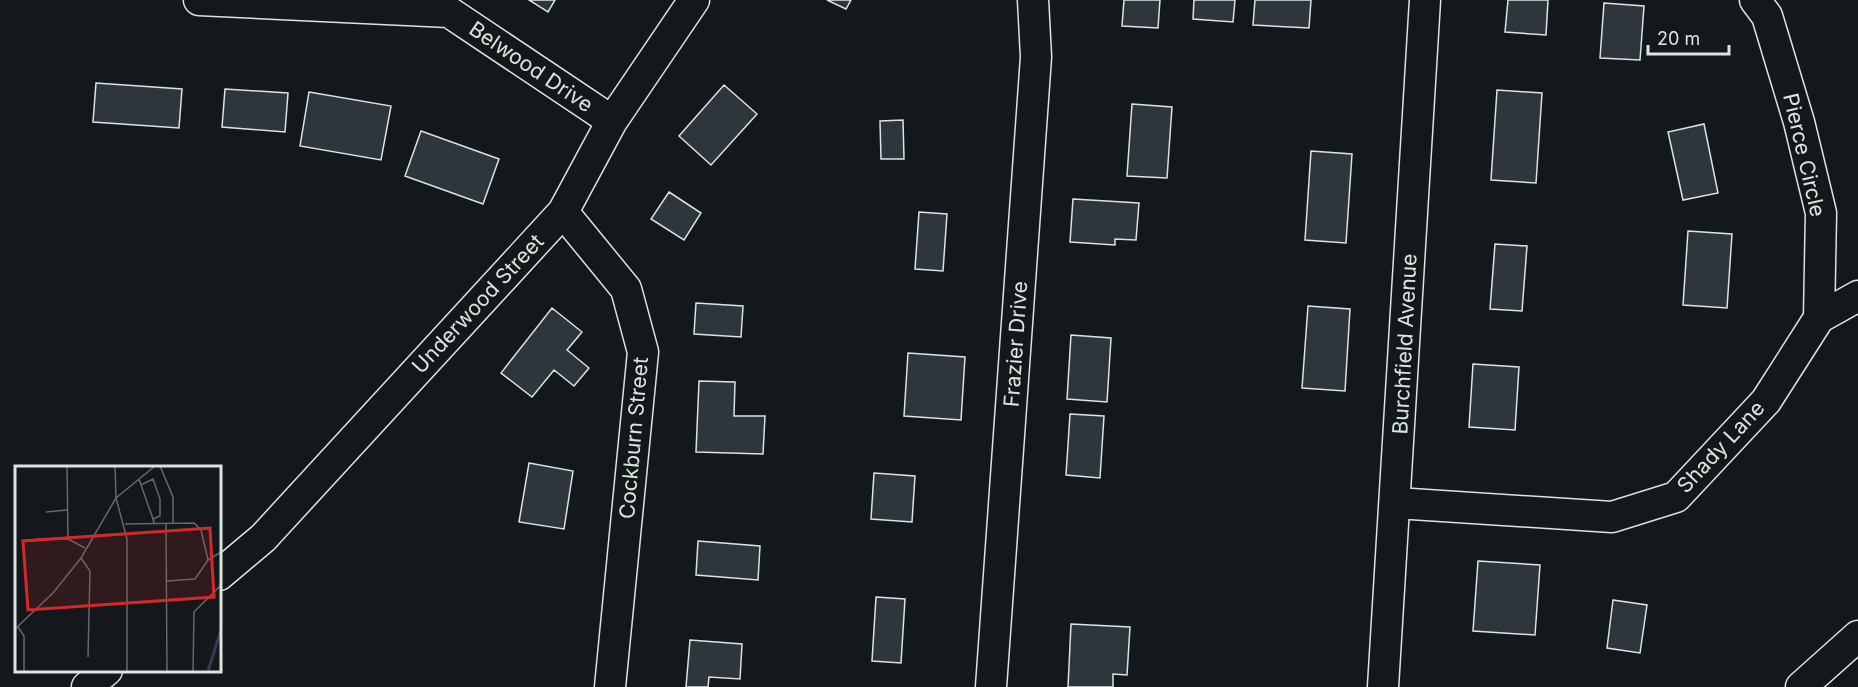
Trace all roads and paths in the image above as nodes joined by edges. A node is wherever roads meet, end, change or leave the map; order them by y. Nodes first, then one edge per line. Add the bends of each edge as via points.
1 (199, 0) edge
2 (694, 0) edge
3 (1032, 0) edge
4 (1425, 0) edge
5 (1755, 0) edge
6 (449, 6) edge
7 (612, 121) junction
8 (563, 212) junction
9 (1858, 296) edge
10 (1819, 318) junction
11 (1396, 503) junction
12 (220, 574) edge
13 (1858, 636) edge
14 (105, 672) edge
15 (87, 687) edge
16 (610, 687) edge
17 (991, 687) edge
18 (1383, 687) edge
19 (1800, 687) edge

1 - 6 street, Belwood Drive
2 - 7 street, Underwood Street
3 - 17 street, Frazier Drive via 1036,57
4 - 11 street, Burchfield Avenue
5 - 10 street, Pierce Circle via 1767,16 1821,213
6 - 7 street, Belwood Drive
7 - 8 street, Underwood Street
8 - 12 street, Underwood Street via 263,538
8 - 16 street, Cockburn Street via 626,289 643,352
9 - 10 street, Shady Lane
10 - 11 street, Shady Lane via 1766,401 1677,497 1612,517
11 - 18 street, Burchfield Avenue
13 - 19 street
14 - 15 street

